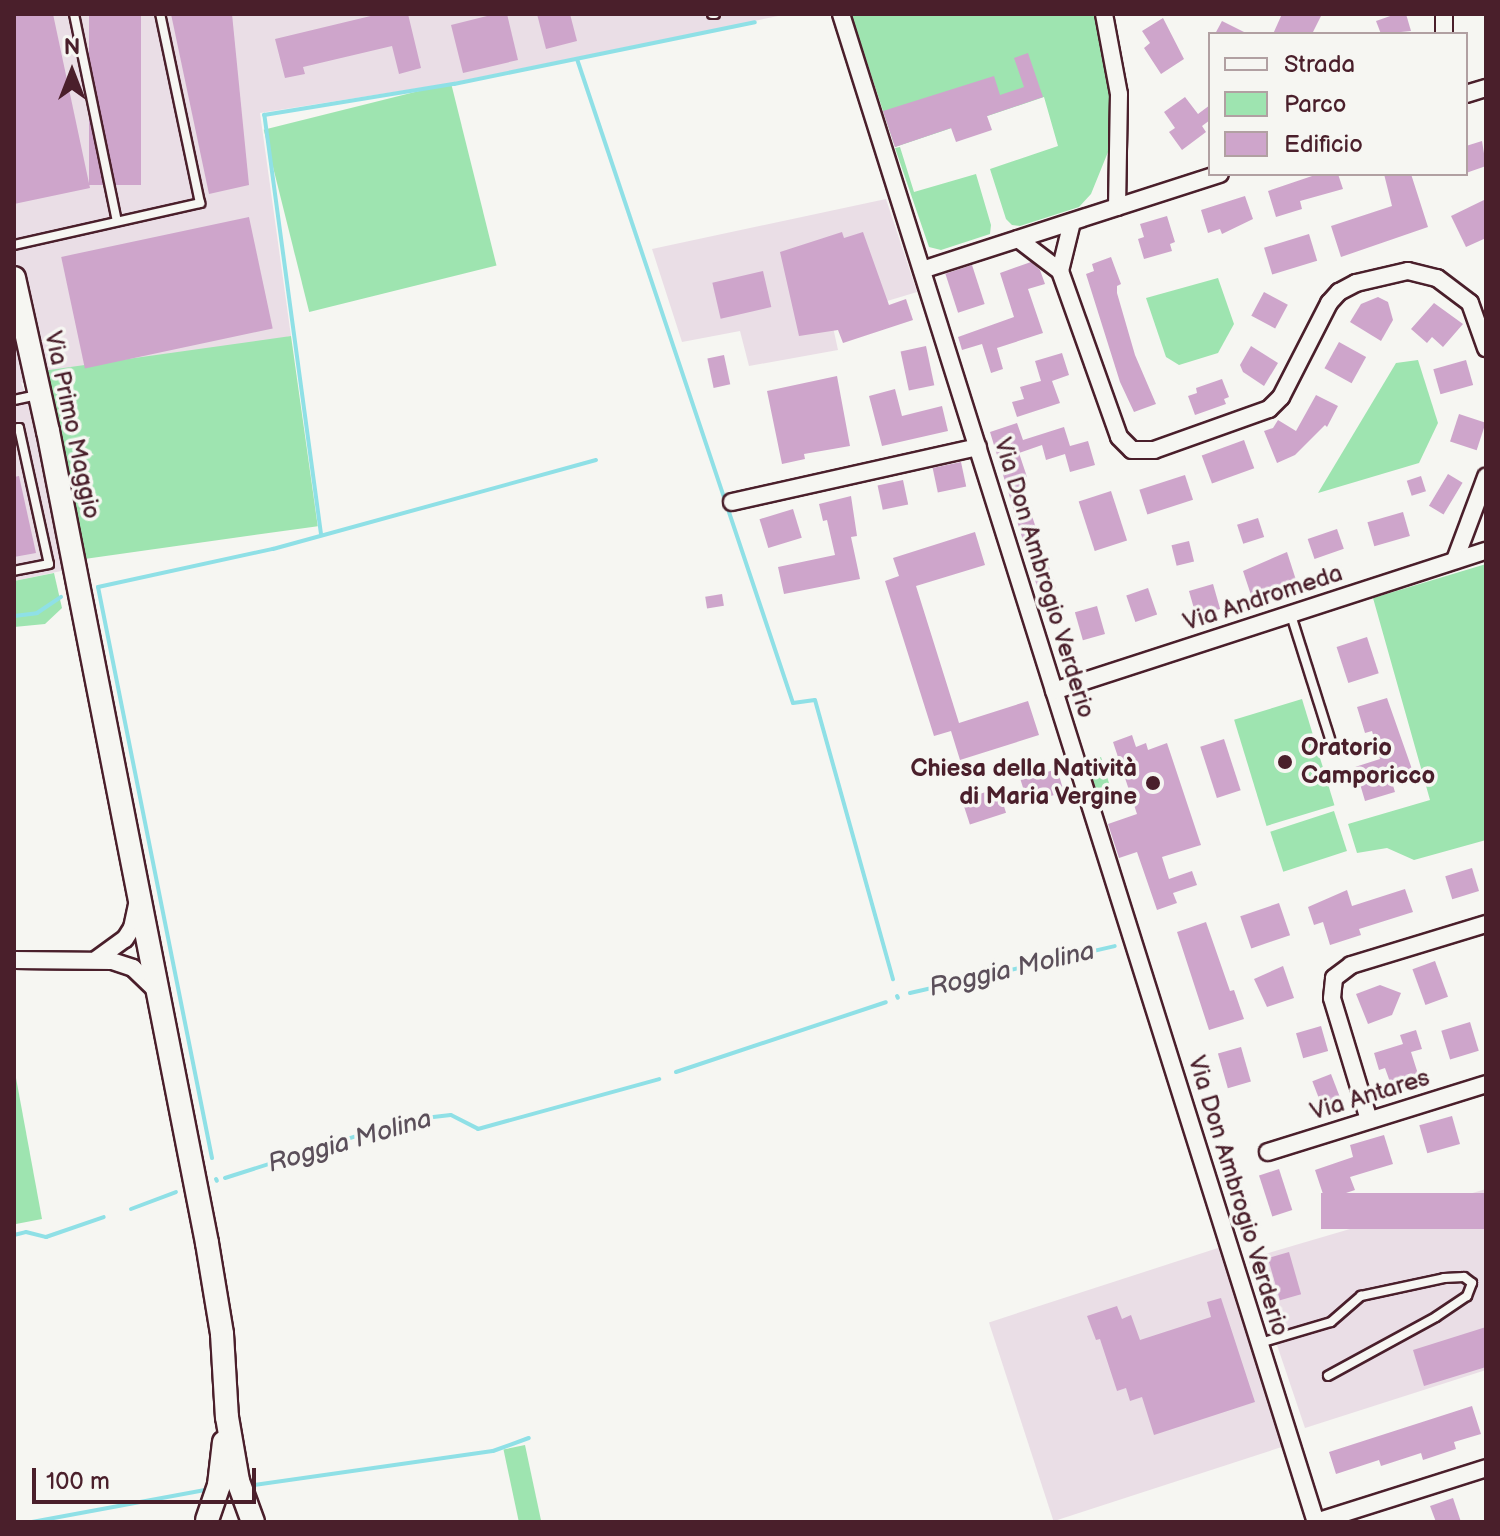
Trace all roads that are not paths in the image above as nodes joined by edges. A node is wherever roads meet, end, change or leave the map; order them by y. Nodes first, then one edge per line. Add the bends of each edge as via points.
1 (74, 14) edge
2 (160, 14) edge
3 (841, 14) edge
4 (1104, 14) edge
5 (1214, 176) edge
6 (1117, 207) junction
7 (117, 221) junction
8 (1072, 222) junction
9 (1018, 239) junction
10 (14, 245) edge
11 (922, 270) junction
12 (1060, 271) junction
13 (14, 278) edge
14 (1486, 348) edge
15 (40, 395) junction
16 (14, 400) edge
17 (14, 429) edge
18 (978, 447) junction
19 (1486, 477) edge
20 (732, 502) dead end
21 (1486, 551) edge
22 (1455, 560) junction
23 (14, 571) edge
24 (1291, 615) junction
25 (1054, 691) junction
26 (1330, 739) dead end
27 (138, 899) junction
28 (1486, 924) edge
29 (14, 960) edge
30 (95, 960) junction
31 (155, 989) junction
32 (1486, 1084) edge
33 (1369, 1120) junction
34 (1268, 1152) dead end
35 (1260, 1343) junction
36 (1328, 1376) dead end
37 (227, 1417) junction
38 (1486, 1468) edge
39 (204, 1521) edge
40 (252, 1522) edge
41 (1316, 1522) edge

1 - 7 lane
2 - 7 lane via 200,203
3 - 11 street, Via Don Ambrogio Verderio
4 - 6 street via 1119,94
5 - 6 street
6 - 8 street
7 - 10 lane
8 - 9 street
8 - 12 street
9 - 11 street
9 - 12 street
11 - 18 street, Via Don Ambrogio Verderio
12 - 14 street via 1119,437 1137,451 1154,450 1269,409 1281,397 1331,299 1356,283 1408,271 1437,278 1470,303
13 - 15 main road, Via Primo Maggio
15 - 16 lane
15 - 27 main road, Via Primo Maggio
17 - 23 lane via 19,428 49,564
18 - 20 street
18 - 25 street, Via Don Ambrogio Verderio
19 - 22 street
21 - 22 street, Via Andromeda
22 - 24 street, Via Andromeda
24 - 25 street, Via Andromeda via 1088,688
24 - 26 lane
25 - 35 street, Via Don Ambrogio Verderio
27 - 30 street via 125,939
27 - 31 main road, Via Primo Maggio
28 - 33 street via 1351,965 1334,978 1332,998
29 - 30 street
30 - 31 street via 133,968
31 - 37 main road, Via Primo Maggio via 214,1276
32 - 33 street, Via Antares
33 - 34 street, Via Antares
35 - 36 lane via 1331,1322 1361,1296 1444,1278 1464,1277 1472,1283 1467,1296 1436,1317
35 - 41 street, Via Don Ambrogio Verderio
37 - 39 main road via 219,1485
37 - 40 main road via 238,1481
38 - 41 street
39 - 40 main road via 227,1516

